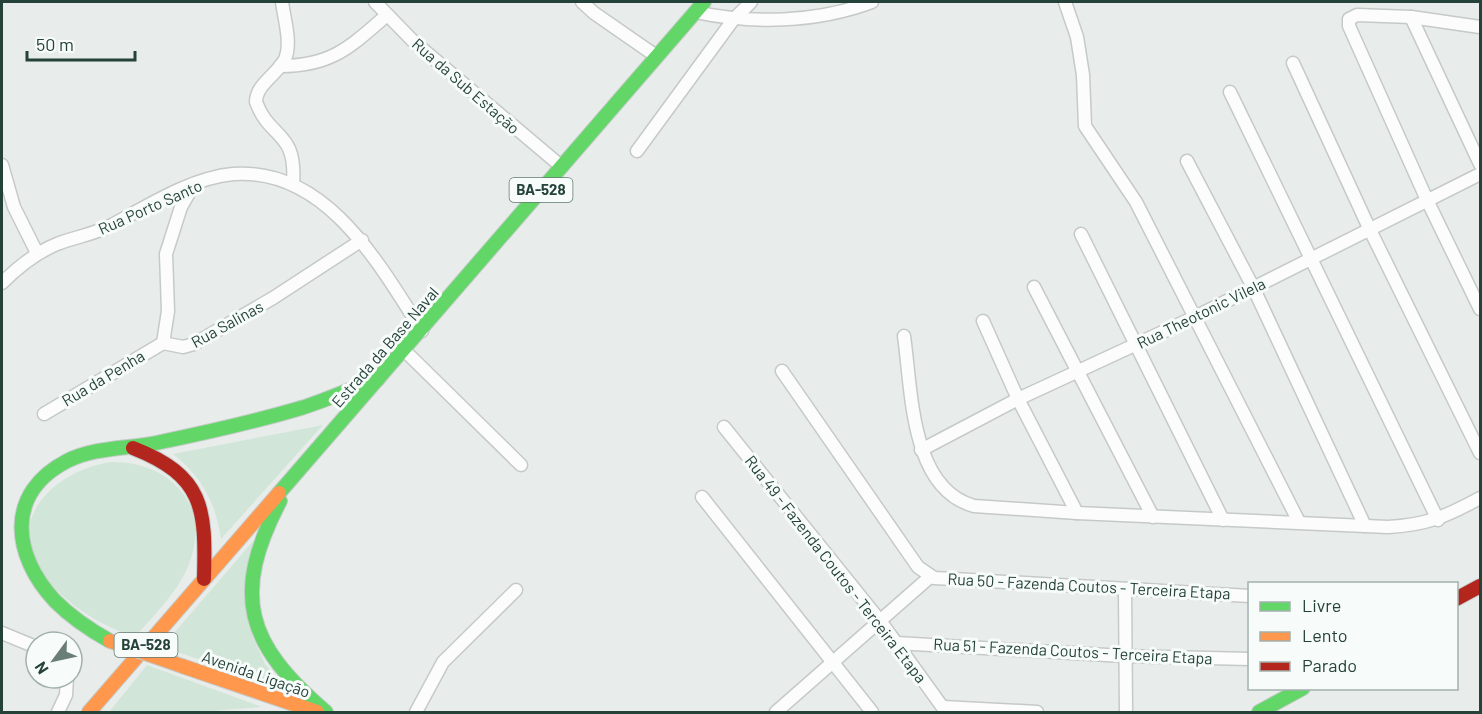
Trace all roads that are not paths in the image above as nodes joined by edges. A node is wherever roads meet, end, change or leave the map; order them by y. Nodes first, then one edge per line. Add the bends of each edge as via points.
1 (282, 2) edge
2 (375, 2) edge
3 (582, 2) edge
4 (751, 2) edge
5 (872, 2) edge
6 (1065, 2) edge
7 (699, 7) edge
8 (387, 15) junction
9 (1411, 17) junction
10 (733, 20) junction
11 (1480, 27) edge
12 (656, 56) junction
13 (1293, 63) dead end
14 (280, 66) junction
15 (1230, 92) dead end
16 (637, 151) dead end
17 (1187, 161) dead end
18 (1480, 164) edge
19 (2, 165) edge
20 (562, 167) junction
21 (1480, 174) edge
22 (194, 184) junction
23 (293, 184) junction
24 (1427, 200) junction
25 (1370, 230) junction
26 (1081, 234) dead end
27 (362, 240) junction
28 (37, 253) junction
29 (1312, 259) junction
30 (2, 283) edge
31 (1034, 286) dead end
32 (1253, 287) junction
33 (1480, 309) edge
34 (1195, 317) junction
35 (982, 321) dead end
36 (422, 331) junction
37 (904, 336) dead end
38 (163, 343) junction
39 (1135, 346) junction
40 (405, 350) junction
41 (782, 371) dead end
42 (1077, 373) junction
43 (379, 379) junction
44 (1018, 399) junction
45 (44, 414) dead end
46 (724, 427) dead end
47 (133, 448) junction
48 (921, 450) junction
49 (1480, 453) edge
50 (520, 465) dead end
51 (292, 479) junction
52 (702, 497) dead end
53 (1480, 498) edge
54 (1077, 513) junction
55 (1153, 517) junction
56 (1223, 520) junction
57 (1438, 520) junction
58 (1299, 522) junction
59 (1365, 526) junction
60 (931, 576) junction
61 (204, 579) junction
62 (1480, 586) edge
63 (1125, 589) junction
64 (516, 590) dead end
65 (1248, 596) edge
66 (1458, 598) edge
67 (881, 622) junction
68 (2, 633) edge
69 (24, 642) edge
70 (896, 643) junction
71 (1124, 656) junction
72 (1248, 659) edge
73 (831, 662) junction
74 (66, 690) edge
75 (1299, 690) edge
76 (945, 710) edge
77 (58, 712) edge
78 (89, 712) edge
79 (317, 712) edge
80 (326, 712) edge
81 (416, 712) edge
82 (776, 712) edge
83 (872, 712) edge
84 (1037, 712) edge
85 (1126, 712) edge
86 (1259, 712) edge

1 - 14 street via 288,44
2 - 8 street, Rua da Sub Estação
3 - 12 street
4 - 10 street
5 - 10 street via 832,14
6 - 34 street via 1077,37 1083,75 1084,126 1136,202
7 - 10 street
7 - 12 main road, Estrada da Base Naval / BA-528
8 - 14 street via 337,55 314,64
8 - 20 street, Rua da Sub Estação via 471,92
9 - 11 street
9 - 18 street
9 - 24 street via 1357,15 1350,17 1349,22
10 - 16 street
12 - 20 main road, Estrada da Base Naval / BA-528
13 - 25 street
14 - 23 street via 257,93 258,107 289,146
15 - 29 street
17 - 32 street
19 - 28 street via 15,207
20 - 36 main road, Estrada da Base Naval / BA-528
21 - 24 street, Rua Theotonic Vilela
22 - 23 street, Rua Porto Santo via 240,174
22 - 28 street, Rua Porto Santo via 103,230
22 - 38 street, Rua Salinas via 181,207 166,254 168,311
23 - 27 street, Rua Porto Santo
24 - 25 street, Rua Theotonic Vilela
24 - 33 street
25 - 29 street, Rua Theotonic Vilela
25 - 49 street
26 - 39 street
27 - 36 street, Rua Porto Santo
27 - 38 street, Rua Salinas via 194,344 183,347
28 - 30 street, Rua Porto Santo
29 - 32 street, Rua Theotonic Vilela
29 - 57 street
31 - 42 street
32 - 34 street, Rua Theotonic Vilela
32 - 59 street
34 - 39 street, Rua Theotonic Vilela
34 - 58 street
35 - 44 street
36 - 40 main road, Estrada da Base Naval / BA-528
37 - 48 street
38 - 45 street, Rua da Penha
39 - 42 street, Rua Theotonic Vilela
39 - 56 street
40 - 43 main road, Estrada da Base Naval / BA-528
40 - 50 street
41 - 60 street, Rua 50 - Fazenda Coutos - Terceira Etapa via 918,567
42 - 44 street, Rua Theotonic Vilela
42 - 55 street
43 - 47 main road, Avenida Ligação via 302,408
43 - 51 main road, Estrada da Base Naval / BA-528
44 - 48 street, Rua Theotonic Vilela
44 - 54 street
46 - 67 street, Rua 49 - Fazenda Coutos - Terceira Etapa
47 - 61 main road, Avenida Ligação via 169,464 196,495 204,517
47 - 79 main road, Avenida Ligação, bridge via 104,448 72,458 57,466 23,499 12,522 12,547 18,563 42,596 80,626 110,641
48 - 54 street via 940,485 959,501 974,506
51 - 61 main road, Estrada da Base Naval / BA-528
51 - 80 main road via 252,568 250,591 254,614 272,658 302,694
52 - 73 street
53 - 57 street
54 - 55 street
55 - 56 street
56 - 58 street
57 - 59 street via 1413,526
58 - 59 street
60 - 63 street, Rua 50 - Fazenda Coutos - Terceira Etapa
60 - 67 street
61 - 78 main road, Estrada da Base Naval / BA-528
62 - 66 main road
63 - 65 street, Rua 50 - Fazenda Coutos - Terceira Etapa
63 - 71 street
64 - 81 street via 443,662
67 - 70 street, Rua 49 - Fazenda Coutos - Terceira Etapa
67 - 73 street
68 - 69 street
70 - 71 street, Rua 51 - Fazenda Coutos - Terceira Etapa
70 - 76 street, Rua 49 - Fazenda Coutos - Terceira Etapa
71 - 72 street, Rua 51 - Fazenda Coutos - Terceira Etapa
71 - 85 street
73 - 82 street
73 - 83 street
74 - 77 street
75 - 86 main road
76 - 84 street

